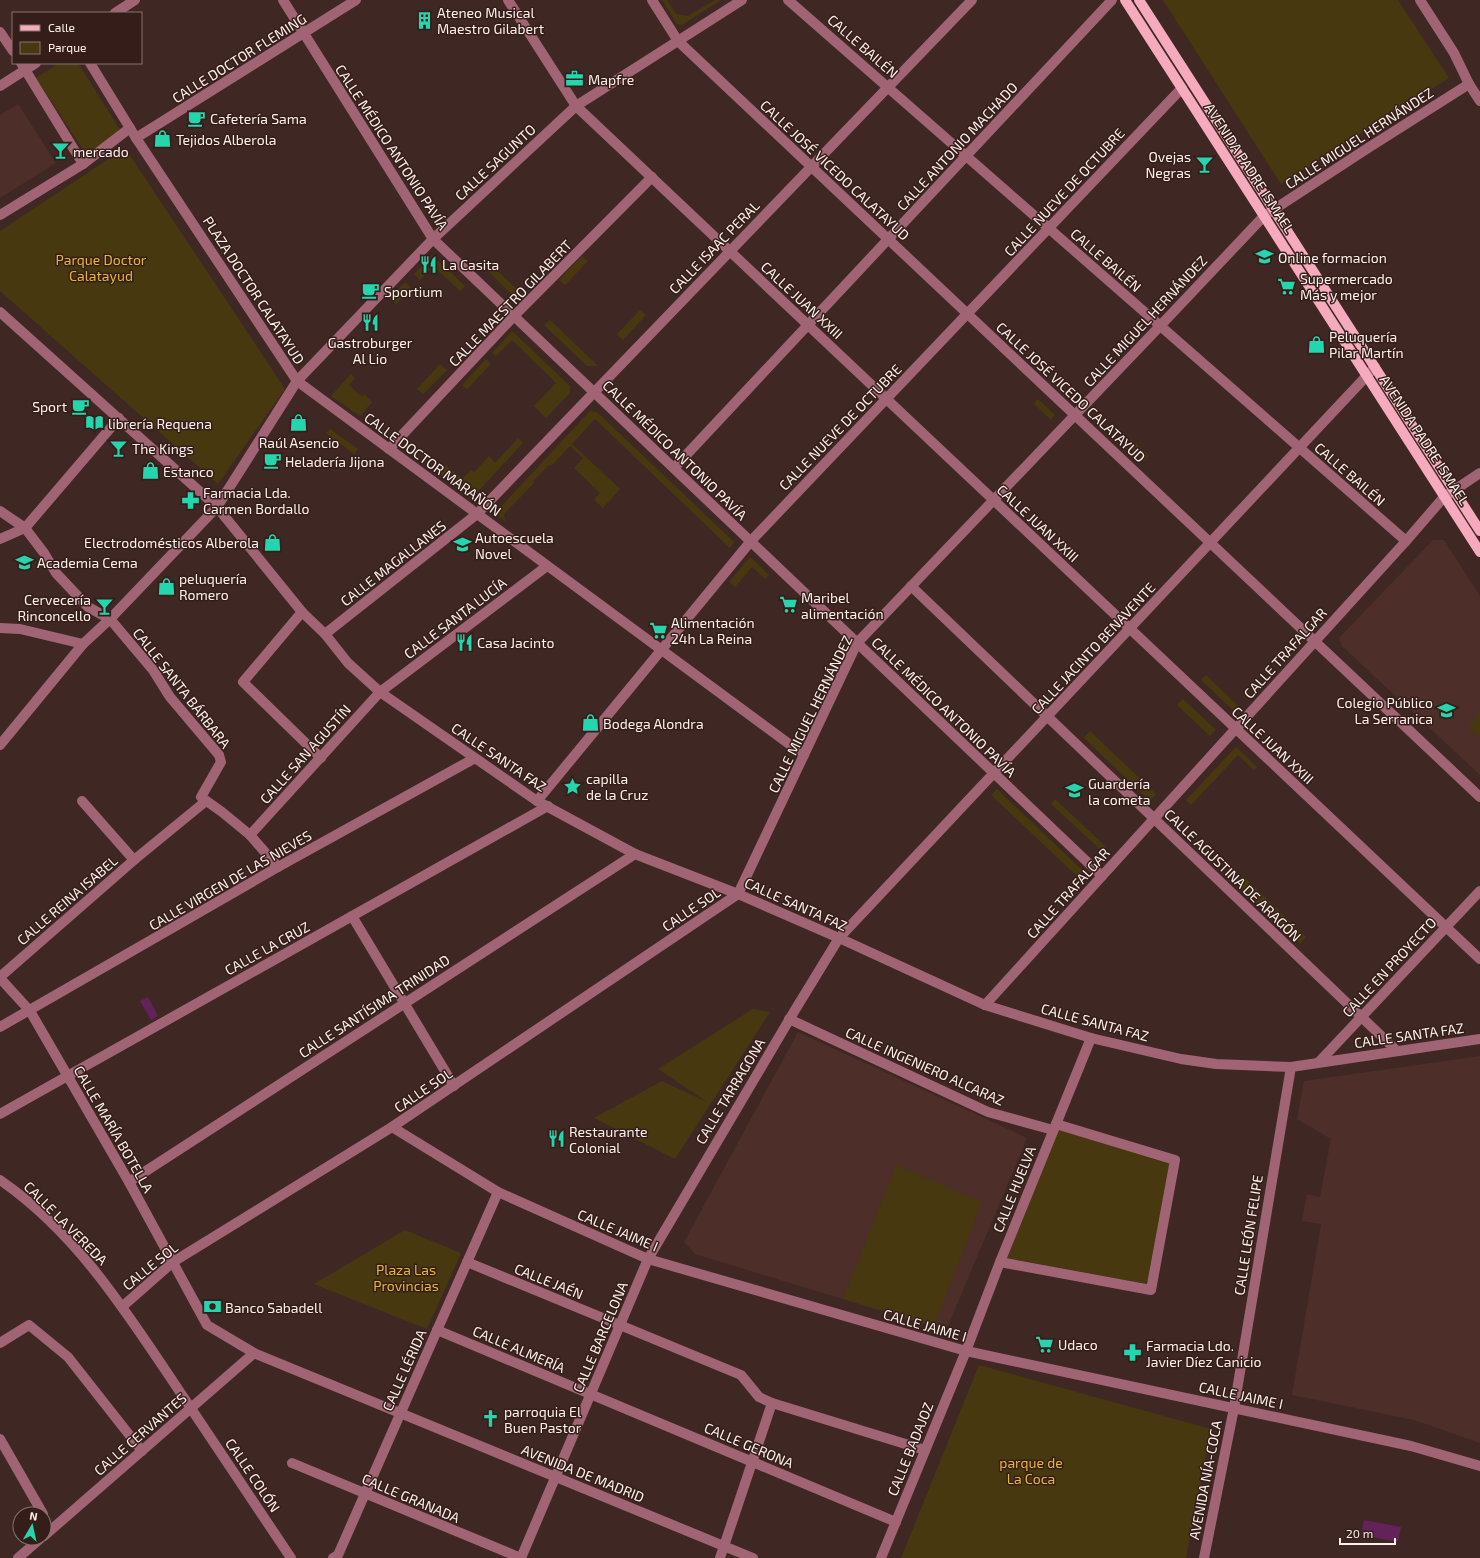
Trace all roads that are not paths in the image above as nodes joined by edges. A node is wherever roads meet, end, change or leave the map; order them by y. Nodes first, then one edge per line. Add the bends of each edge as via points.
1 (135, 0) edge
2 (283, 0) edge
3 (356, 0) edge
4 (508, 0) edge
5 (652, 0) edge
6 (742, 0) edge
7 (788, 0) edge
8 (972, 0) edge
9 (1112, 0) edge
10 (1125, 0) edge
11 (1139, 0) edge
12 (1420, 0) edge
13 (961, 4) edge
14 (117, 12) edge
15 (0, 32) edge
16 (304, 34) junction
17 (678, 41) junction
18 (12, 50) edge
19 (91, 64) edge
20 (23, 66) edge
21 (1469, 84) junction
22 (0, 86) edge
23 (888, 87) junction
24 (1182, 88) junction
25 (1480, 101) edge
26 (576, 106) junction
27 (130, 128) junction
28 (136, 138) junction
29 (967, 156) junction
30 (83, 164) junction
31 (811, 166) junction
32 (652, 177) junction
33 (1273, 210) junction
34 (0, 215) edge
35 (1264, 216) junction
36 (1049, 228) junction
37 (433, 239) junction
38 (888, 239) junction
39 (730, 251) junction
40 (0, 312) edge
41 (968, 314) junction
42 (514, 316) junction
43 (808, 325) junction
44 (1160, 326) junction
45 (1375, 368) junction
46 (1367, 376) junction
47 (297, 381) junction
48 (594, 392) junction
49 (886, 399) junction
50 (1075, 415) junction
51 (119, 418) junction
52 (389, 449) junction
53 (1300, 449) junction
54 (674, 468) junction
55 (1480, 473) edge
56 (1454, 490) junction
57 (1444, 497) junction
58 (994, 500) junction
59 (217, 507) junction
60 (0, 511) edge
61 (477, 514) junction
62 (25, 528) junction
63 (1480, 531) edge
64 (0, 539) edge
65 (751, 541) junction
66 (1406, 541) junction
67 (1211, 543) junction
68 (1480, 552) edge
69 (547, 566) junction
70 (911, 586) junction
71 (302, 612) junction
72 (110, 619) junction
73 (0, 628) edge
74 (1130, 629) junction
75 (325, 634) junction
76 (1314, 641) junction
77 (857, 643) junction
78 (83, 644) junction
79 (661, 650) junction
80 (380, 692) junction
81 (1048, 717) junction
82 (1236, 729) junction
83 (0, 744) edge
84 (804, 755) junction
85 (321, 758) junction
86 (475, 758) junction
87 (994, 773) junction
88 (1480, 798) edge
89 (203, 799) junction
90 (82, 801) dead end
91 (537, 801) junction
92 (548, 806) junction
93 (1154, 818) junction
94 (250, 835) junction
95 (635, 854) junction
96 (134, 860) junction
97 (278, 867) junction
98 (1102, 876) junction
99 (1480, 891) edge
100 (738, 894) junction
101 (352, 916) junction
102 (1446, 927) junction
103 (839, 938) junction
104 (1480, 959) edge
105 (0, 978) edge
106 (404, 1003) junction
107 (985, 1005) junction
108 (30, 1011) junction
109 (1362, 1018) junction
110 (789, 1019) junction
111 (0, 1027) edge
112 (1091, 1038) junction
113 (1480, 1039) edge
114 (1397, 1051) junction
115 (1319, 1062) junction
116 (1291, 1067) junction
117 (68, 1076) junction
118 (454, 1086) junction
119 (0, 1114) edge
120 (392, 1127) junction
121 (1054, 1127) junction
122 (0, 1180) edge
123 (129, 1182) junction
124 (498, 1192) junction
125 (648, 1259) junction
126 (173, 1262) junction
127 (467, 1262) junction
128 (1000, 1262) junction
129 (123, 1306) junction
130 (620, 1324) junction
131 (437, 1330) junction
132 (0, 1343) edge
133 (966, 1351) junction
134 (254, 1353) junction
135 (591, 1394) junction
136 (772, 1403) junction
137 (191, 1408) junction
138 (1234, 1408) junction
139 (400, 1413) junction
140 (0, 1440) edge
141 (925, 1450) junction
142 (142, 1451) junction
143 (752, 1462) junction
144 (292, 1463) dead end
145 (1480, 1466) edge
146 (555, 1477) junction
147 (365, 1493) junction
148 (38, 1506) edge
149 (896, 1522) junction
150 (52, 1529) edge
151 (32, 1546) edge
152 (724, 1546) junction
153 (339, 1557) edge
154 (18, 1558) edge
155 (291, 1558) edge
156 (521, 1558) edge
157 (720, 1558) edge
158 (753, 1558) edge
159 (881, 1558) edge
160 (1204, 1558) edge

1 - 14 street
2 - 16 street, CALLE MÉDICO ANTONIO PAVÍA
3 - 16 street, CALLE DOCTOR FLEMING
4 - 26 street, CALLE JUAN XXIII
5 - 17 street, CALLE JOSÉ VICEDO CALATAYUD
6 - 17 street, CALLE SAGUNTO
7 - 23 street, CALLE BAILÉN
8 - 13 street, CALLE ISAAC PERAL
9 - 29 street, CALLE ANTONIO MACHADO
10 - 24 main road, AVENIDA PADRE ISMAEL
11 - 33 main road, AVENIDA PADRE ISMAEL
12 - 21 street via 1454,53
13 - 23 street, CALLE ISAAC PERAL
15 - 18 street
16 - 28 street, CALLE DOCTOR FLEMING
16 - 37 street, CALLE MÉDICO ANTONIO PAVÍA
17 - 26 street, CALLE SAGUNTO
17 - 31 street, CALLE JOSÉ VICEDO CALATAYUD
19 - 27 street, PLAZA DOCTOR CALATAYUD
20 - 22 street
20 - 30 street
21 - 25 street
21 - 33 street, CALLE MIGUEL HERNÁNDEZ
23 - 29 street, CALLE BAILÉN
23 - 31 street, CALLE ISAAC PERAL
24 - 35 main road, AVENIDA PADRE ISMAEL
24 - 36 street, CALLE NUEVE DE OCTUBRE
26 - 32 street, CALLE JUAN XXIII
26 - 37 street, CALLE SAGUNTO
27 - 28 street, PLAZA DOCTOR CALATAYUD
27 - 30 street
28 - 47 street, PLAZA DOCTOR CALATAYUD
29 - 36 street, CALLE BAILÉN
29 - 38 street, CALLE ANTONIO MACHADO
30 - 34 street
31 - 38 street, CALLE JOSÉ VICEDO CALATAYUD
31 - 39 street, CALLE ISAAC PERAL
32 - 39 street, CALLE JUAN XXIII
32 - 42 street, CALLE MAESTRO GILABERT
33 - 35 street, CALLE MIGUEL HERNÁNDEZ
33 - 45 main road, AVENIDA PADRE ISMAEL
35 - 44 street, CALLE MIGUEL HERNÁNDEZ
35 - 46 main road, AVENIDA PADRE ISMAEL
36 - 41 street, CALLE NUEVE DE OCTUBRE
36 - 44 street, CALLE BAILÉN
37 - 42 street, CALLE MÉDICO ANTONIO PAVÍA
37 - 47 street, CALLE SAGUNTO
38 - 41 street, CALLE JOSÉ VICEDO CALATAYUD
38 - 43 street, CALLE ANTONIO MACHADO
39 - 43 street, CALLE JUAN XXIII
39 - 48 street, CALLE ISAAC PERAL
40 - 51 street
41 - 49 street, CALLE NUEVE DE OCTUBRE
41 - 50 street, CALLE JOSÉ VICEDO CALATAYUD
42 - 48 street, CALLE MÉDICO ANTONIO PAVÍA
42 - 52 street, CALLE MAESTRO GILABERT
43 - 49 street, CALLE JUAN XXIII
43 - 54 street, CALLE ANTONIO MACHADO
44 - 50 street, CALLE MIGUEL HERNÁNDEZ
44 - 53 street, CALLE BAILÉN
45 - 46 street, CALLE JACINTO BENAVENTE
45 - 56 main road, AVENIDA PADRE ISMAEL
46 - 53 street, CALLE JACINTO BENAVENTE
46 - 57 main road, AVENIDA PADRE ISMAEL
47 - 52 street, CALLE DOCTOR MARAÑÓN
47 - 59 street, PLAZA DOCTOR CALATAYUD
48 - 54 street, CALLE MÉDICO ANTONIO PAVÍA
48 - 61 street, CALLE ISAAC PERAL
49 - 58 street, CALLE JUAN XXIII
49 - 65 street, CALLE NUEVE DE OCTUBRE
50 - 58 street, CALLE MIGUEL HERNÁNDEZ
50 - 67 street, CALLE JOSÉ VICEDO CALATAYUD
51 - 59 street
51 - 62 street
52 - 61 street, CALLE DOCTOR MARAÑÓN
53 - 66 street, CALLE BAILÉN
53 - 67 street, CALLE JACINTO BENAVENTE
54 - 65 street, CALLE MÉDICO ANTONIO PAVÍA
55 - 56 street, CALLE TRAFALGAR
56 - 57 street, CALLE TRAFALGAR
56 - 63 main road, AVENIDA PADRE ISMAEL
57 - 66 street, CALLE TRAFALGAR
57 - 68 main road, AVENIDA PADRE ISMAEL
58 - 70 street, CALLE MIGUEL HERNÁNDEZ
58 - 74 street, CALLE JUAN XXIII
59 - 71 street, CALLE SANTA FAZ
59 - 72 street, PLAZA DOCTOR CALATAYUD
60 - 62 street
61 - 69 street, CALLE DOCTOR MARAÑÓN
61 - 75 street, CALLE MAGALLANES
62 - 64 street
62 - 72 street via 56,573 88,607
65 - 77 street, CALLE MÉDICO ANTONIO PAVÍA
65 - 79 street, CALLE NUEVE DE OCTUBRE
66 - 76 street, CALLE TRAFALGAR
67 - 74 street, CALLE JACINTO BENAVENTE
67 - 76 street, CALLE JOSÉ VICEDO CALATAYUD
69 - 79 street, CALLE DOCTOR MARAÑÓN
69 - 80 street, CALLE SANTA LUCÍA
70 - 77 street, CALLE MIGUEL HERNÁNDEZ
70 - 81 street, CALLE AGUSTINA DE ARAGÓN
71 - 75 street, CALLE SANTA FAZ
71 - 85 street via 243,682
72 - 78 street, PLAZA DOCTOR CALATAYUD
72 - 89 street, CALLE SANTA BÁRBARA via 219,755 221,762
73 - 78 street via 20,629
74 - 81 street, CALLE JACINTO BENAVENTE
74 - 82 street, CALLE JUAN XXIII
75 - 80 street, CALLE SANTA FAZ via 348,663
76 - 82 street, CALLE TRAFALGAR
76 - 88 street, CALLE JOSÉ VICEDO CALATAYUD
77 - 84 street, CALLE MIGUEL HERNÁNDEZ
77 - 87 street, CALLE MÉDICO ANTONIO PAVÍA
78 - 83 street, PLAZA DOCTOR CALATAYUD
79 - 84 street, CALLE DOCTOR MARAÑÓN
79 - 91 street, CALLE NUEVE DE OCTUBRE
80 - 85 street, CALLE SAN AGUSTÍN
80 - 86 street, CALLE SANTA FAZ
81 - 87 street, CALLE JACINTO BENAVENTE
81 - 93 street, CALLE AGUSTINA DE ARAGÓN
82 - 93 street, CALLE TRAFALGAR
82 - 102 street, CALLE JUAN XXIII
84 - 100 street, CALLE MIGUEL HERNÁNDEZ
85 - 94 street, CALLE SAN AGUSTÍN
86 - 91 street, CALLE SANTA FAZ
86 - 97 street, CALLE VIRGEN DE LAS NIEVES
87 - 98 street, CALLE MÉDICO ANTONIO PAVÍA
87 - 103 street, CALLE JACINTO BENAVENTE
89 - 94 street
89 - 96 street, CALLE REINA ISABEL
90 - 96 street, CALLE REINA ISABEL
91 - 92 street, CALLE SANTA FAZ
92 - 95 street, CALLE SANTA FAZ
92 - 101 street, CALLE LA CRUZ
93 - 98 street, CALLE TRAFALGAR
93 - 109 street, CALLE AGUSTINA DE ARAGÓN
94 - 97 street
95 - 100 street, CALLE SANTA FAZ
95 - 106 street, CALLE SANTÍSIMA TRINIDAD
96 - 105 street, CALLE REINA ISABEL
97 - 108 street, CALLE VIRGEN DE LAS NIEVES
98 - 107 street, CALLE TRAFALGAR
99 - 102 street, CALLE EN PROYECTO
100 - 103 street, CALLE SANTA FAZ
100 - 118 street, CALLE SOL
101 - 106 street
101 - 117 street, CALLE LA CRUZ
102 - 104 street, CALLE JUAN XXIII
102 - 109 street, CALLE EN PROYECTO
103 - 107 street, CALLE SANTA FAZ
103 - 110 street, CALLE TARRAGONA
105 - 108 street, CALLE MARÍA BOTELLA
106 - 118 street
106 - 123 street, CALLE SANTÍSIMA TRINIDAD
107 - 112 street, CALLE SANTA FAZ
108 - 111 street, CALLE VIRGEN DE LAS NIEVES
108 - 117 street, CALLE MARÍA BOTELLA
109 - 114 street, CALLE AGUSTINA DE ARAGÓN
109 - 115 street, CALLE EN PROYECTO
110 - 121 street, CALLE INGENIERO ALCARAZ via 988,1112
110 - 125 street, CALLE TARRAGONA
112 - 116 street, CALLE SANTA FAZ via 1181,1059 1216,1064
112 - 121 street, CALLE HUELVA
113 - 114 street, CALLE SANTA FAZ
114 - 115 street, CALLE SANTA FAZ
115 - 116 street, CALLE SANTA FAZ
116 - 138 street, CALLE LEÓN FELIPE
117 - 119 street, CALLE LA CRUZ
117 - 123 street, CALLE MARÍA BOTELLA
118 - 120 street, CALLE SOL
120 - 124 street, CALLE JAIME I
120 - 126 street, CALLE SOL
121 - 128 street, CALLE HUELVA
121 - 128 street, CALLE INGENIERO ALCARAZ via 1175,1160 1151,1290
122 - 129 street, CALLE LA VEREDA via 24,1197 87,1260
123 - 126 street, CALLE MARÍA BOTELLA
124 - 125 street, CALLE JAIME I
124 - 127 street, CALLE LÉRIDA
125 - 130 street, CALLE BARCELONA
125 - 133 street, CALLE JAIME I
126 - 129 street, CALLE SOL
126 - 134 street, AVENIDA DE MADRID via 207,1325
127 - 130 street, CALLE JAÉN
127 - 131 street, CALLE LÉRIDA
128 - 133 street, CALLE HUELVA
129 - 137 street, CALLE LA VEREDA
130 - 135 street, CALLE BARCELONA
130 - 136 street, CALLE JAÉN via 741,1375 758,1397
131 - 135 street, CALLE ALMERÍA
131 - 139 street, CALLE LÉRIDA
132 - 142 street via 29,1325 68,1358
133 - 138 street, CALLE JAIME I
133 - 141 street, CALLE BADAJOZ
134 - 137 street, CALLE CERVANTES
134 - 139 street, AVENIDA DE MADRID
135 - 143 street, CALLE GERONA
135 - 146 street, CALLE BARCELONA
136 - 141 street, CALLE JAÉN
136 - 143 street
137 - 142 street, CALLE CERVANTES
137 - 155 street, CALLE COLÓN
138 - 145 street, CALLE JAIME I via 1411,1446
138 - 160 street, AVENIDA NÍA-COCA
139 - 146 street, AVENIDA DE MADRID
139 - 147 street, CALLE LÉRIDA
140 - 148 street
141 - 149 street, CALLE BADAJOZ
142 - 150 street, CALLE CERVANTES
143 - 149 street, CALLE GERONA
143 - 152 street
144 - 147 street, CALLE GRANADA
146 - 152 street, AVENIDA DE MADRID
146 - 156 street, CALLE BARCELONA
147 - 153 street, CALLE LÉRIDA
147 - 156 street, CALLE GRANADA
149 - 159 street, CALLE BADAJOZ
151 - 154 street
152 - 157 street
152 - 158 street, AVENIDA DE MADRID

